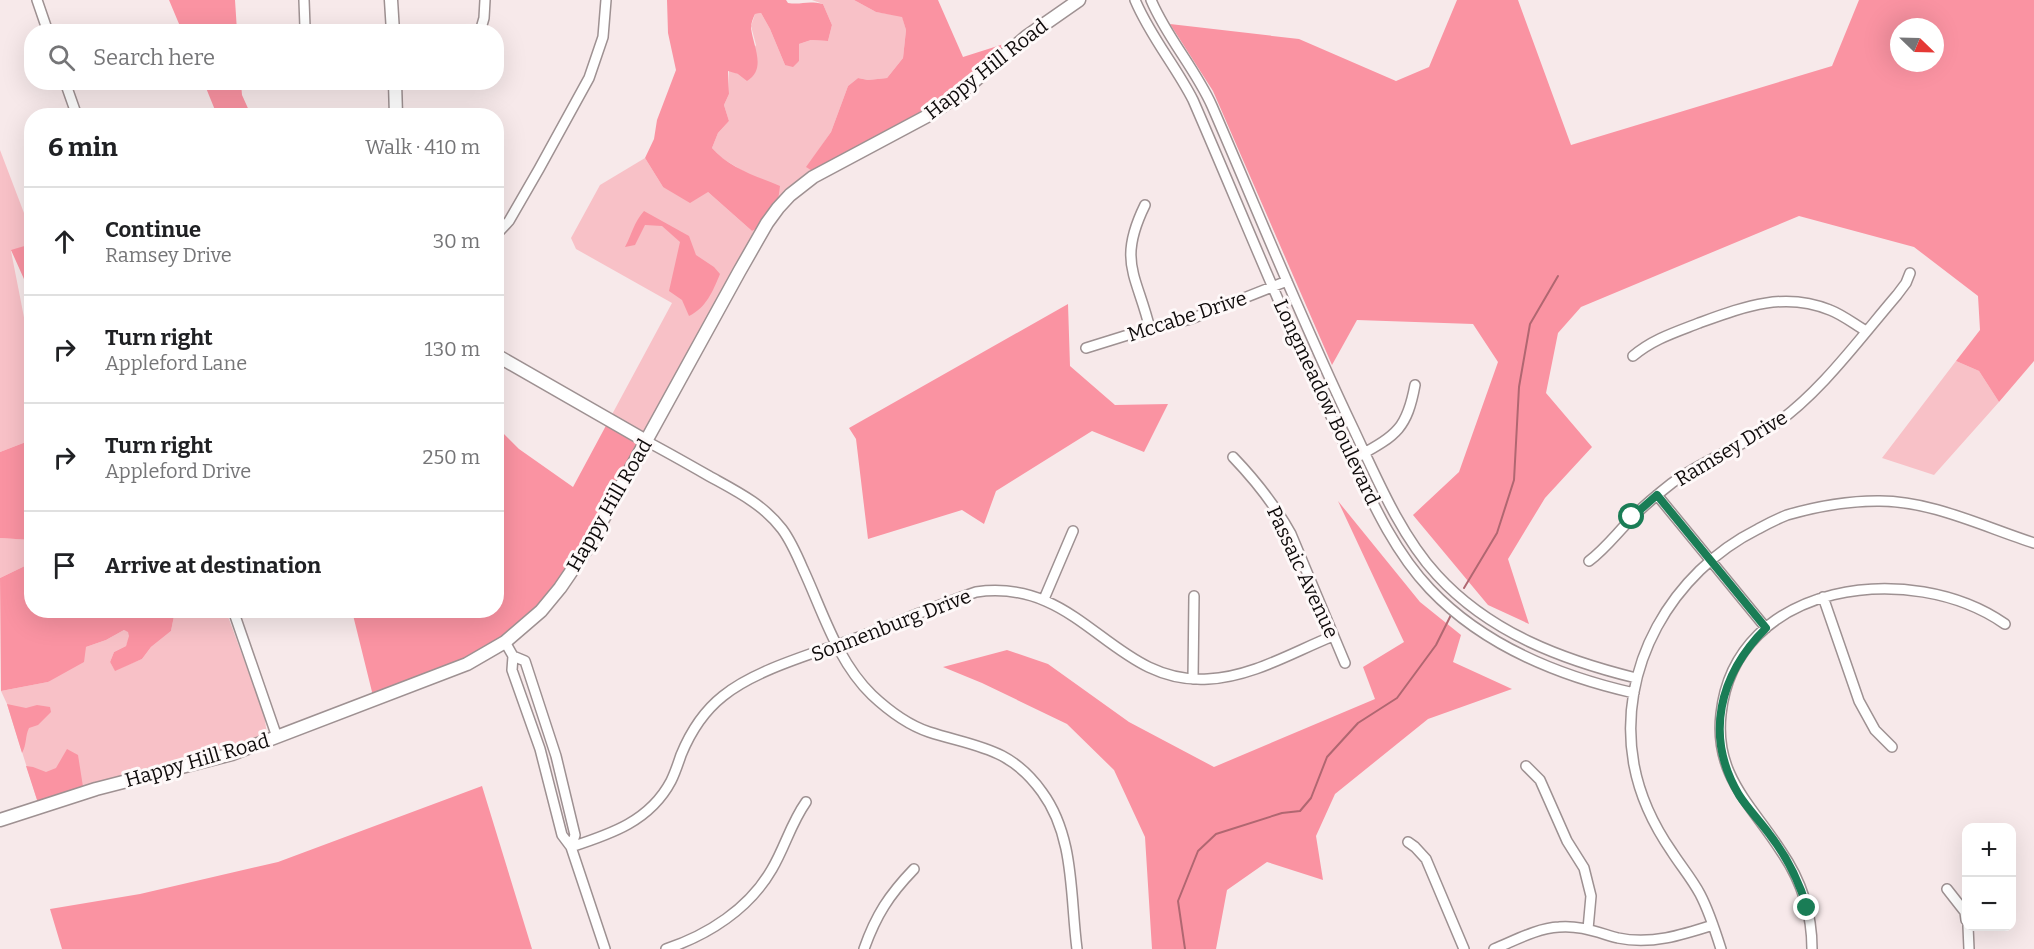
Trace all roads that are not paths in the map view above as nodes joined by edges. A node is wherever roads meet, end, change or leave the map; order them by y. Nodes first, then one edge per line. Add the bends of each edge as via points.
1 (37, 0) edge
2 (304, 0) edge
3 (391, 0) edge
4 (485, 0) edge
5 (606, 0) edge
6 (1079, 0) edge
7 (1135, 0) edge
8 (1151, 0) edge
9 (45, 24) edge
10 (305, 24) edge
11 (392, 24) edge
12 (482, 24) edge
13 (68, 90) edge
14 (395, 90) edge
15 (74, 108) edge
16 (396, 108) edge
17 (1145, 205) dead end
18 (504, 226) edge
19 (1910, 273) dead end
20 (1287, 281) junction
21 (1273, 287) junction
22 (1150, 329) junction
23 (1866, 331) junction
24 (1086, 348) dead end
25 (1633, 356) dead end
26 (504, 360) edge
27 (1415, 385) dead end
28 (646, 441) junction
29 (1364, 453) junction
30 (1233, 457) dead end
31 (1352, 460) junction
32 (1657, 495) junction
33 (1073, 531) dead end
34 (2034, 543) edge
35 (1709, 560) junction
36 (1588, 561) dead end
37 (1194, 596) dead end
38 (1823, 597) junction
39 (1044, 599) junction
40 (236, 618) edge
41 (2005, 624) dead end
42 (1766, 628) junction
43 (1333, 636) junction
44 (505, 642) junction
45 (836, 645) junction
46 (513, 656) junction
47 (1345, 663) dead end
48 (1636, 678) junction
49 (1193, 679) junction
50 (1634, 693) junction
51 (277, 737) junction
52 (1892, 747) dead end
53 (1526, 766) dead end
54 (806, 802) dead end
55 (0, 820) edge
56 (1408, 842) dead end
57 (571, 847) junction
58 (914, 869) dead end
59 (1947, 889) dead end
60 (1962, 908) edge
61 (1713, 925) junction
62 (1588, 929) junction
63 (1968, 931) edge
64 (605, 949) edge
65 (666, 949) edge
66 (865, 949) edge
67 (1077, 949) edge
68 (1464, 949) edge
69 (1494, 949) edge
70 (1721, 949) edge
71 (1812, 949) edge
72 (1969, 949) edge

1 - 9 street
2 - 10 street
3 - 11 street
4 - 12 street
5 - 18 street via 603,37 589,78
6 - 28 street, Happy Hill Road via 1026,37 931,114 813,177 790,195 767,223
7 - 21 street, Longmeadow Boulevard via 1193,100
8 - 20 street, Longmeadow Boulevard via 1165,30 1200,81
13 - 15 street
14 - 16 street
17 - 22 street via 1133,234 1131,263
19 - 23 street, Ramsey Drive via 1898,295
20 - 21 street, Mccabe Drive
20 - 29 street, Longmeadow Boulevard
21 - 22 street, Mccabe Drive via 1191,319
21 - 31 street, Longmeadow Boulevard
22 - 24 street, Mccabe Drive
23 - 25 street via 1815,304 1783,300 1732,311 1656,340
23 - 32 street, Ramsey Drive via 1793,410 1756,436 1691,470
26 - 28 street
27 - 29 street via 1402,425 1388,440
28 - 44 street, Happy Hill Road via 570,574 541,611
28 - 45 street via 751,499 775,520 792,543
29 - 31 street
29 - 48 street, Longmeadow Boulevard via 1412,543 1461,597 1533,644 1568,659
30 - 43 street, Passaic Avenue via 1271,500 1291,534
31 - 50 street, Longmeadow Boulevard via 1400,551 1430,590 1453,610 1487,635 1538,663
32 - 35 street
32 - 36 street, Ramsey Drive
33 - 39 street
34 - 35 street via 1929,508 1876,501 1786,516 1747,534
35 - 42 street
35 - 48 street via 1665,612
37 - 49 street
38 - 41 street via 1878,588 1921,590 1985,611
38 - 42 street
38 - 52 street via 1862,708 1875,730
39 - 45 street, Sonnenburg Drive via 1004,590 976,592
39 - 49 street, Sonnenburg Drive via 1077,617 1142,664
40 - 51 street
42 - 71 street via 1742,655 1728,682 1720,742 1734,785 1783,853 1798,882 1807,908
43 - 47 street, Passaic Avenue
43 - 49 street, Sonnenburg Drive via 1242,673
44 - 46 street
44 - 51 street, Happy Hill Road via 439,676
45 - 57 street, Sonnenburg Drive via 758,675 722,697 690,737 671,780 656,802 620,830
45 - 67 street via 858,680 897,715 929,732 998,753 1024,771 1043,792 1057,820 1070,868
46 - 57 street via 512,669 540,749 562,835
46 - 57 street via 525,661 556,756 575,835
48 - 50 street
50 - 61 street via 1632,745 1646,804 1661,835 1700,894
51 - 55 street, Happy Hill Road via 232,754 96,789
53 - 62 street via 1540,780 1567,841 1584,868 1591,896
54 - 65 street via 772,870 749,899 710,930
56 - 68 street via 1425,860
57 - 64 street
58 - 66 street via 886,900
59 - 60 street
61 - 62 street via 1650,940 1619,938
61 - 70 street
62 - 69 street via 1545,929
63 - 72 street

